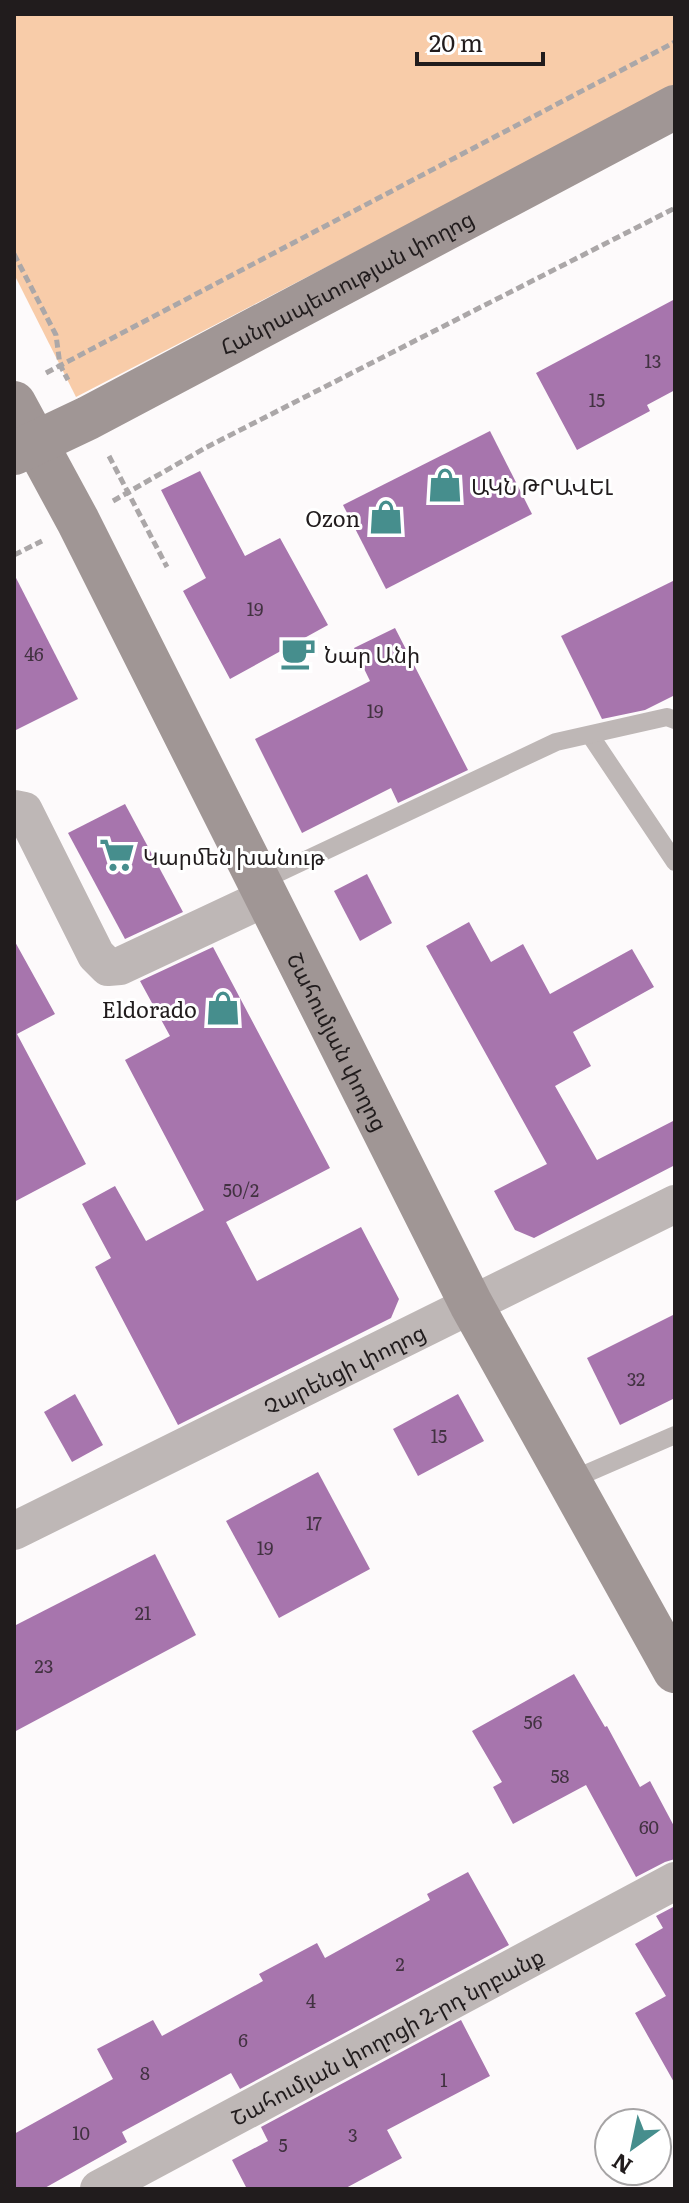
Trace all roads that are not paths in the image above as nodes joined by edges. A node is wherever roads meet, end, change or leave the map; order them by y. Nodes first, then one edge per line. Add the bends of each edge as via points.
1 (675, 107) edge
2 (26, 390) edge
3 (25, 448) edge
4 (675, 720) edge
5 (590, 735) junction
6 (14, 809) edge
7 (675, 862) edge
8 (263, 889) junction
9 (675, 1204) edge
10 (471, 1304) junction
11 (675, 1435) edge
12 (569, 1481) junction
13 (14, 1531) edge
14 (675, 1671) edge
15 (675, 1881) edge
16 (99, 2189) edge

1 - 3 street, Հանրապետության փողոց
2 - 3 street, Շահումյան փողոց
3 - 8 street, Շահումյան փողոց via 78,521
4 - 5 lane via 667,717
5 - 7 lane
5 - 8 lane via 556,742
6 - 8 street via 24,811 96,955 108,967 120,966
8 - 10 street, Շահումյան փողոց
9 - 10 street, Չարենցի փողոց
10 - 12 street, Շահումյան փողոց
10 - 13 street, Չարենցի փողոց
11 - 12 lane
12 - 14 street, Շահումյան փողոց
15 - 16 street, Շահումյան փողոցի 2-րդ նրբանք

